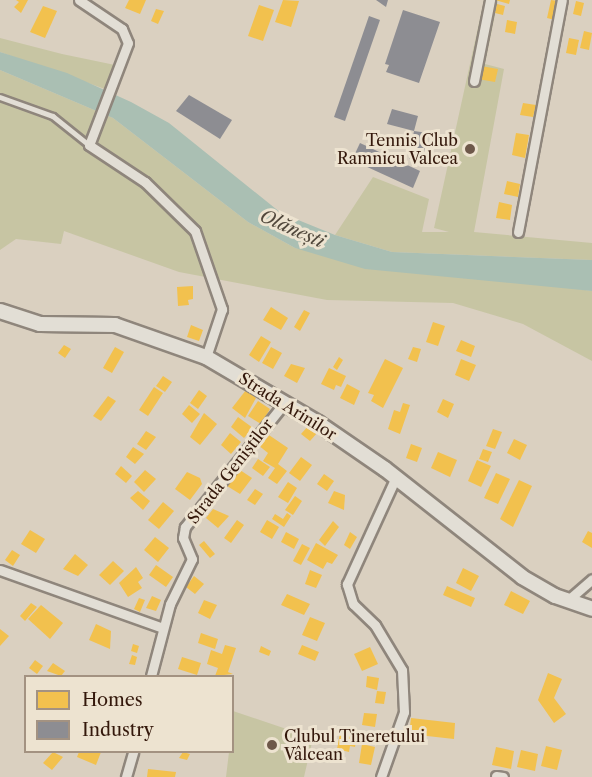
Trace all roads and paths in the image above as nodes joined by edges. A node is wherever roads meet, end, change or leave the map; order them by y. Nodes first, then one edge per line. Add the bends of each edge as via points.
1 (79, 0) edge
2 (490, 0) edge
3 (562, 0) edge
4 (474, 81) dead end
5 (0, 97) edge
6 (89, 145) junction
7 (518, 232) dead end
8 (0, 311) edge
9 (206, 357) junction
10 (285, 402) junction
11 (396, 477) junction
12 (0, 570) edge
13 (592, 579) edge
14 (567, 601) junction
15 (592, 609) edge
16 (163, 628) junction
17 (151, 675) edge
18 (133, 753) edge
19 (496, 776) edge
20 (126, 777) edge
21 (381, 777) edge
22 (503, 777) edge

1 - 6 street via 122,29 128,48
2 - 4 street
3 - 7 street
5 - 6 lane via 53,116
6 - 9 street via 145,182 195,231 222,309 221,322
8 - 9 street, Strada Arinilor via 40,324 115,325
9 - 10 street, Strada Arinilor
10 - 11 street, Strada Arinilor
10 - 16 street, Strada Geniștilor via 185,527 183,538 192,559
11 - 14 street, Strada Arinilor via 522,577
11 - 21 street via 347,584 353,604 375,624 402,670 405,712
12 - 16 street
13 - 14 street
14 - 15 street, Strada Arinilor
16 - 17 street, Strada Geniștilor
18 - 20 street
19 - 22 street

